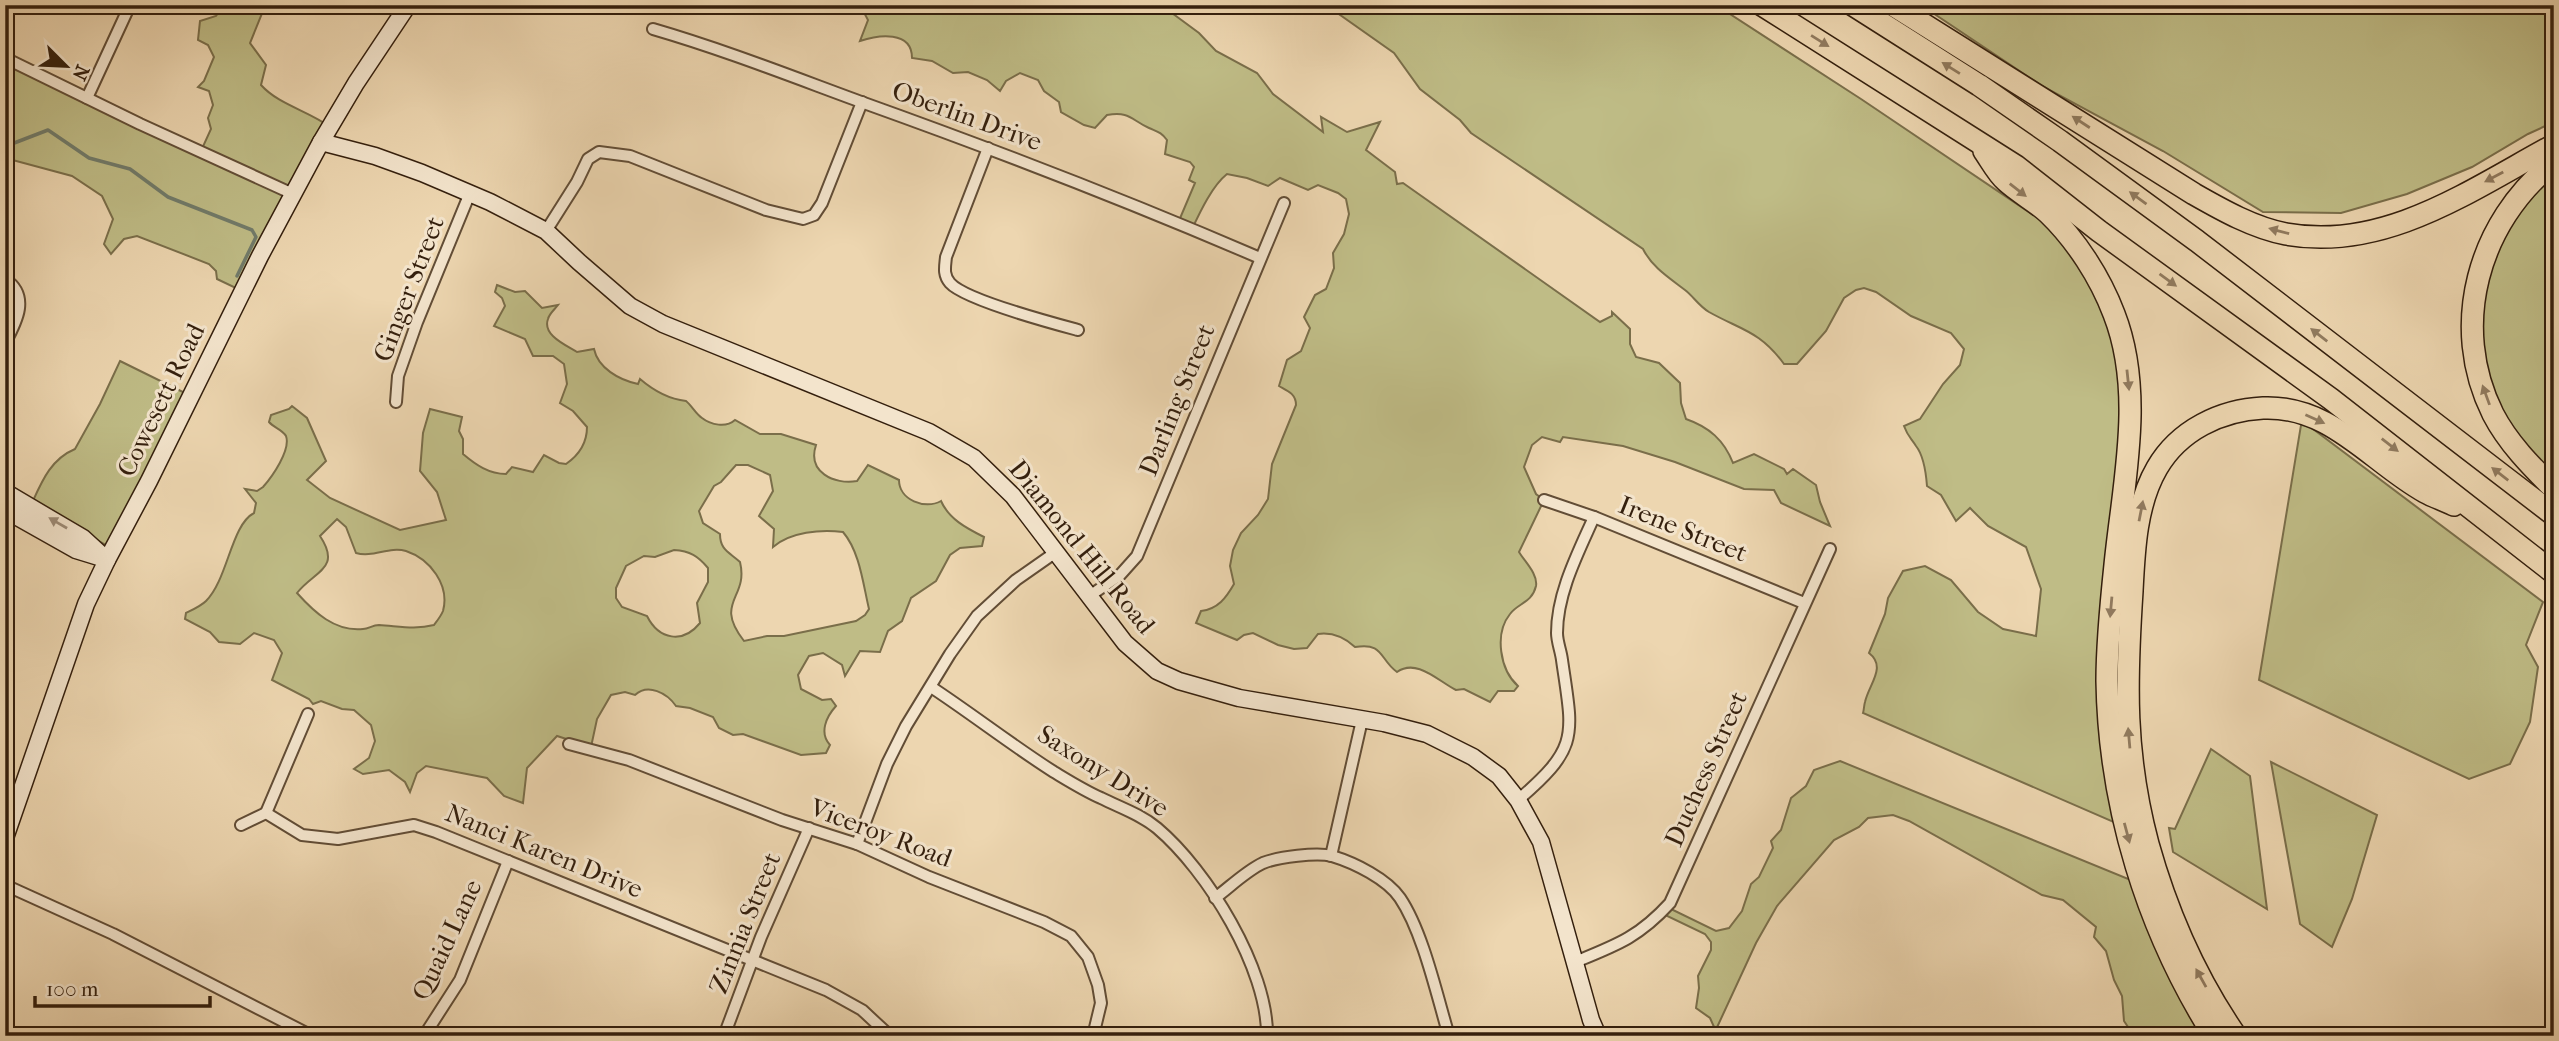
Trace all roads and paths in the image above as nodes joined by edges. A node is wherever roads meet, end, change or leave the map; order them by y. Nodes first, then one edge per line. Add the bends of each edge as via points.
1 (130, 5) edge
2 (408, 5) edge
3 (1762, 5) edge
4 (1853, 5) edge
5 (1893, 5) edge
6 (653, 29) dead end
7 (5, 58) edge
8 (87, 98) junction
9 (862, 102) junction
10 (1975, 138) junction
11 (321, 142) junction
12 (2554, 145) edge
13 (988, 148) junction
14 (2554, 162) edge
15 (470, 193) junction
16 (293, 194) junction
17 (1284, 203) dead end
18 (546, 231) junction
19 (1260, 258) junction
20 (5, 279) edge
21 (1078, 330) dead end
22 (5, 342) edge
23 (396, 402) dead end
24 (2554, 489) edge
25 (5, 492) edge
26 (1544, 500) dead end
27 (5, 510) edge
28 (2554, 515) edge
29 (2482, 516) junction
30 (1594, 517) junction
31 (1830, 549) dead end
32 (1056, 552) junction
33 (107, 560) junction
34 (2554, 573) edge
35 (1088, 597) junction
36 (1804, 603) junction
37 (931, 687) junction
38 (307, 714) dead end
39 (1362, 720) junction
40 (569, 744) dead end
41 (1518, 800) junction
42 (266, 813) junction
43 (241, 825) dead end
44 (808, 828) junction
45 (5, 838) edge
46 (857, 844) junction
47 (1331, 856) junction
48 (508, 861) junction
49 (5, 885) edge
50 (1215, 898) junction
51 (753, 961) junction
52 (1575, 962) junction
53 (312, 1036) edge
54 (424, 1036) edge
55 (724, 1036) edge
56 (890, 1036) edge
57 (1093, 1036) edge
58 (1267, 1036) edge
59 (1449, 1036) edge
60 (1598, 1036) edge
61 (2214, 1036) edge
62 (2236, 1036) edge

1 - 8 street
2 - 11 street, Cowesett Road
3 -> 10 highway
28 -> 4 highway via 2091,164
12 -> 5 highway via 2424,215 2394,226 2360,234 2286,234 2223,211
6 - 9 street, Oberlin Drive via 721,49
7 - 8 street
8 - 16 street
9 - 13 street, Oberlin Drive
9 - 18 street via 814,215 803,219 766,210 630,156 599,152 588,159
10 -> 29 highway via 2331,399
10 -> 61 highway via 2004,179 2047,213 2088,262 2123,344 2130,402 2108,642 2111,752 2125,830 2149,902 2174,962
11 - 15 street, Diamond Hill Road via 375,156
11 - 16 street, Cowesett Road
13 - 19 street, Oberlin Drive
13 - 21 street via 946,257 945,275 952,286 998,306
24 -> 14 highway via 2515,447 2492,412 2473,345 2476,294 2488,244 2517,197
15 - 18 street, Diamond Hill Road
15 - 23 street, Ginger Street via 417,322 398,376
16 - 33 street, Cowesett Road
17 - 19 street, Darling Street
18 - 32 street, Diamond Hill Road via 630,306 663,324 895,417 974,458 1013,496
19 - 35 street, Darling Street via 1136,556 1120,575
20 - 22 street via 16,290 20,309
33 -> 25 street via 83,538
26 - 30 street, Irene Street
27 - 33 street via 76,550
29 - 34 highway
62 -> 29 highway via 2197,972 2173,917 2148,843 2134,775 2126,703 2128,630 2137,535 2153,476 2166,454 2206,422 2236,411 2286,409 2343,433 2424,492
30 - 36 street, Irene Street
30 - 41 street via 1570,572 1557,635 1571,719 1567,744 1559,761
31 - 36 street, Duchess Street
32 - 35 street, Diamond Hill Road
32 - 37 street via 977,616
33 - 45 street, Cowesett Road via 86,604
35 - 39 street, Diamond Hill Road via 1125,643 1157,671 1179,681 1239,698
36 - 52 street, Duchess Street via 1670,903 1622,944
37 - 46 street via 887,764
37 - 50 street, Saxony Drive via 1053,771 1157,828
38 - 42 street
39 - 41 street, Diamond Hill Road via 1427,734 1473,757 1499,776
39 - 47 street
40 - 44 street, Viceroy Road via 629,760
41 - 52 street, Diamond Hill Road via 1541,842
42 - 43 street
42 - 48 street, Nanci Karen Drive via 302,835 338,839 414,825
44 - 46 street, Viceroy Road
44 - 51 street, Zinnia Street
46 - 57 street, Viceroy Road via 1071,936 1088,957 1098,985 1101,1003
47 - 50 street via 1294,856 1263,863
47 - 59 street via 1385,882 1400,897 1428,963
48 - 51 street, Nanci Karen Drive
48 - 54 street, Quaid Lane via 460,980
49 - 53 street via 113,934
50 - 58 street, Saxony Drive via 1240,937 1260,985
51 - 55 street, Zinnia Street
51 - 56 street, Nanci Karen Drive via 826,989 862,1010
52 - 60 street, Diamond Hill Road

